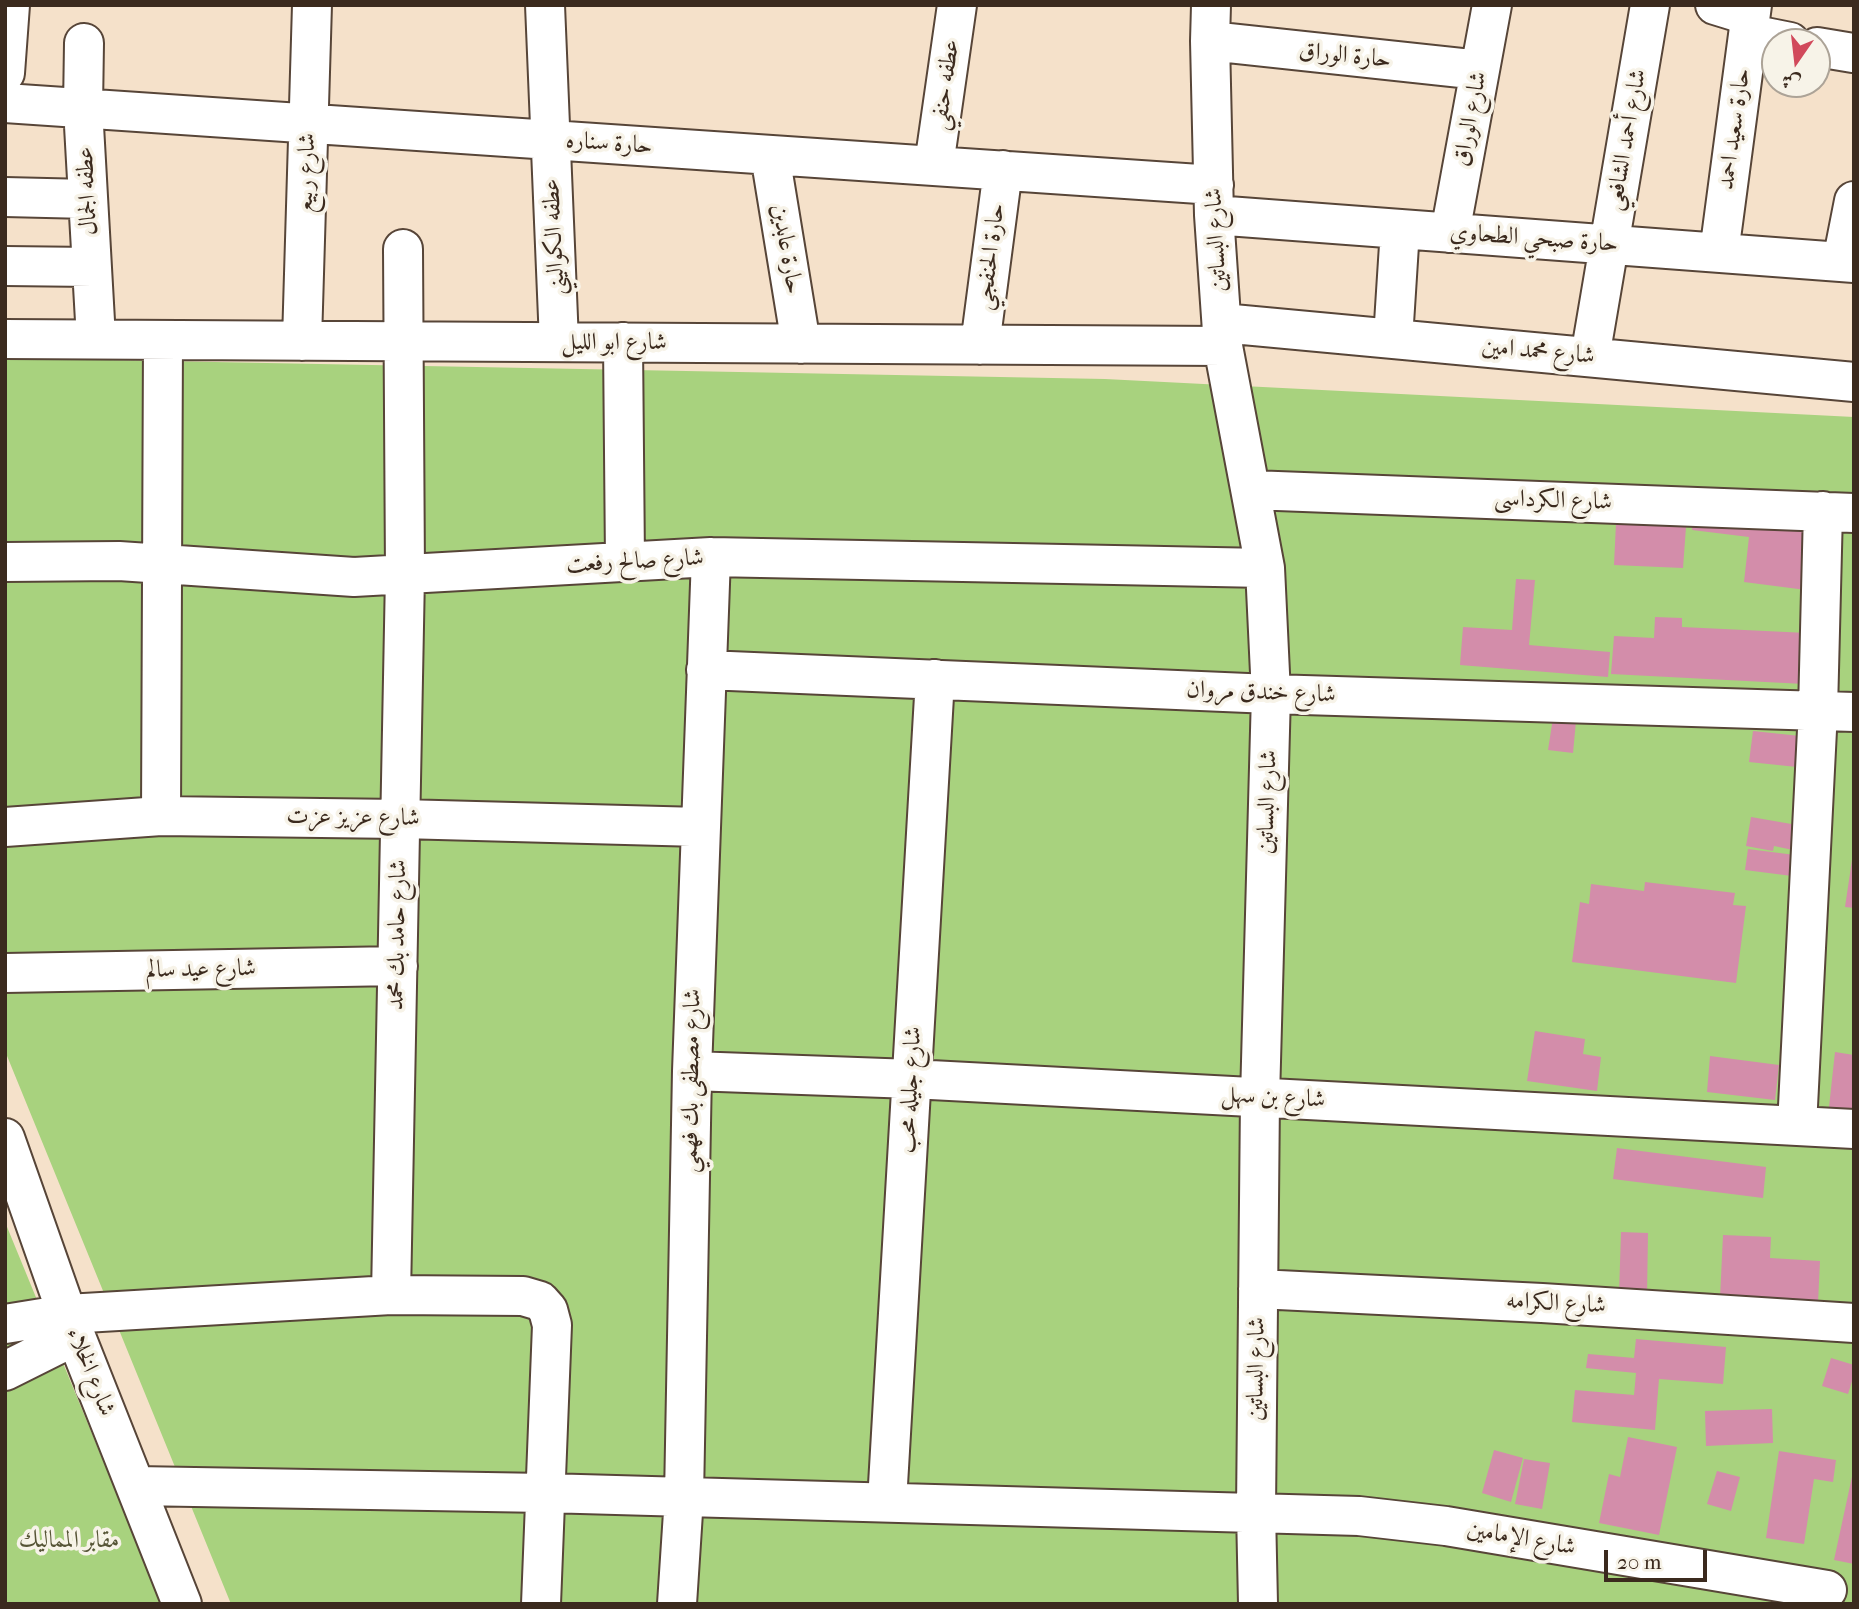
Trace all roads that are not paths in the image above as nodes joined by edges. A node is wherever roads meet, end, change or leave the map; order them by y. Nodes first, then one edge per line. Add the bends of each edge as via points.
1 (10, 5) edge
2 (312, 5) edge
3 (545, 5) edge
4 (957, 5) edge
5 (1492, 5) edge
6 (1650, 5) edge
7 (1715, 5) edge
8 (1750, 16) edge
9 (1210, 23) edge
10 (1761, 36) edge
11 (85, 43) dead end
12 (1831, 49) edge
13 (1853, 53) edge
14 (1480, 70) junction
15 (5, 73) edge
16 (5, 103) edge
17 (83, 108) junction
18 (308, 124) junction
19 (550, 140) junction
20 (770, 155) junction
21 (934, 166) junction
22 (1003, 170) junction
23 (5, 197) edge
24 (88, 199) junction
25 (1214, 200) junction
26 (1854, 201) edge
27 (1400, 229) junction
28 (1450, 233) junction
29 (1609, 244) junction
30 (403, 249) dead end
31 (1719, 253) junction
32 (1848, 262) edge
33 (5, 266) edge
34 (92, 267) junction
35 (1223, 334) junction
36 (5, 339) edge
37 (96, 339) junction
38 (1393, 339) junction
39 (163, 340) junction
40 (302, 341) junction
41 (403, 341) junction
42 (559, 342) junction
43 (623, 342) junction
44 (801, 344) junction
45 (980, 345) junction
46 (1590, 357) junction
47 (1854, 382) edge
48 (1251, 490) junction
49 (1838, 512) edge
50 (711, 557) junction
51 (5, 562) edge
52 (625, 562) junction
53 (160, 563) junction
54 (1265, 568) junction
55 (405, 575) junction
56 (706, 670) junction
57 (935, 679) junction
58 (1271, 694) junction
59 (1836, 711) edge
60 (161, 816) junction
61 (401, 819) junction
62 (5, 827) edge
63 (700, 827) junction
64 (398, 966) junction
65 (5, 973) edge
66 (692, 1071) junction
67 (912, 1079) junction
68 (1260, 1098) junction
69 (1797, 1126) junction
70 (1854, 1129) edge
71 (5, 1138) edge
72 (1258, 1289) junction
73 (391, 1294) junction
74 (1854, 1323) edge
75 (5, 1324) edge
76 (71, 1325) junction
77 (5, 1371) edge
78 (136, 1486) junction
79 (545, 1493) junction
80 (684, 1497) junction
81 (887, 1502) junction
82 (1255, 1511) junction
83 (1827, 1590) dead end
84 (182, 1604) edge
85 (541, 1604) edge
86 (677, 1604) edge
87 (1258, 1604) edge

1 - 15 street
2 - 18 street, شارع ربيع
3 - 19 street, عطفه الكواليني
4 - 21 street, عطفه حنفي
5 - 14 street, شارع الوراق
6 - 29 street, شارع أحمد الشافعي
7 - 8 street
8 - 10 street
8 - 31 street, حارة سعيد احمد
9 - 14 street, حارة الوراق
9 - 25 street, شارع البساتين
11 - 17 street, عطفه الجمال
12 - 13 street
14 - 28 street, شارع الوراق
16 - 17 street, حارة سناره
17 - 18 street, حارة سناره
17 - 24 street, عطفه الجمال
18 - 19 street, حارة سناره
18 - 40 street, شارع ربيع
19 - 20 street, حارة سناره
19 - 42 street, عطفه الكواليني
20 - 21 street, حارة سناره
20 - 44 street, حارة عابدين
21 - 22 street, حارة سناره
22 - 25 street, حارة سناره
22 - 45 street, حارة الحنفجي
23 - 24 street
24 - 34 street, عطفه الجمال
25 - 27 street, حارة صبحي الطحاوي
25 - 35 street, شارع البساتين
26 - 32 street
27 - 28 street, حارة صبحي الطحاوي
27 - 38 street
28 - 29 street, حارة صبحي الطحاوي
29 - 31 street, حارة صبحي الطحاوي
29 - 46 street, شارع أحمد الشافعي
30 - 41 street, شارع حامد بك محمد
31 - 32 street, حارة صبحي الطحاوي
33 - 34 street
34 - 37 street, عطفه الجمال
35 - 38 street, شارع محمد امين
35 - 45 street, شارع ابو الليل
35 - 48 street, شارع البساتين
36 - 37 street, شارع ابو الليل
37 - 39 street, شارع ابو الليل
38 - 46 street, شارع محمد امين
39 - 40 street, شارع ابو الليل
39 - 53 street
40 - 41 street, شارع ابو الليل
41 - 42 street, شارع ابو الليل
41 - 55 street, شارع حامد بك محمد
42 - 43 street, شارع ابو الليل
43 - 44 street, شارع ابو الليل
43 - 52 street
44 - 45 street, شارع ابو الليل
46 - 47 street, شارع محمد امين
48 - 49 street, شارع الكرداسى
48 - 54 street, شارع البساتين
49 - 59 street
50 - 52 street, شارع صالح رفعت
50 - 54 street, شارع صالح رفعت
50 - 56 street, شارع مصطفى بك فهمي
51 - 53 street, شارع صالح رفعت
52 - 55 street, شارع صالح رفعت
53 - 55 street, شارع صالح رفعت via 354,578
53 - 60 street
54 - 58 street, شارع البساتين
55 - 61 street, شارع حامد بك محمد
56 - 57 street, شارع خندق مروان
56 - 63 street, شارع مصطفى بك فهمي
57 - 58 street, شارع خندق مروان
57 - 67 street, شارع جليله محب
58 - 59 street, شارع خندق مروان
58 - 68 street, شارع البساتين
59 - 69 street
60 - 61 street, شارع عزيز عزت
60 - 62 street, شارع عزيز عزت
61 - 63 street, شارع عزيز عزت
61 - 64 street, شارع حامد بك محمد
63 - 66 street, شارع مصطفى بك فهمي
64 - 65 street, شارع عيد سالم
64 - 73 street, شارع حامد بك محمد
66 - 67 street, شارع بن سهل
66 - 80 street, شارع مصطفى بك فهمي
67 - 68 street, شارع بن سهل
67 - 81 street, شارع جليله محب
68 - 69 street, شارع بن سهل
68 - 72 street, شارع البساتين
69 - 70 street, شارع بن سهل
71 - 76 street, شارع الخلاء
72 - 74 street, شارع الكرامه
72 - 82 street, شارع البساتين
73 - 76 street
73 - 79 street via 523,1296 540,1300 548,1310 552,1325
75 - 76 street
76 - 77 street
76 - 78 street, شارع الخلاء
78 - 79 street, شارع الإمامين
78 - 84 street, شارع الخلاء
79 - 80 street, شارع الإمامين
79 - 85 street
80 - 81 street, شارع الإمامين
80 - 86 street, شارع مصطفى بك فهمي
81 - 82 street, شارع الإمامين
82 - 83 street, شارع الإمامين via 1446,1526
82 - 87 street, شارع البساتين

